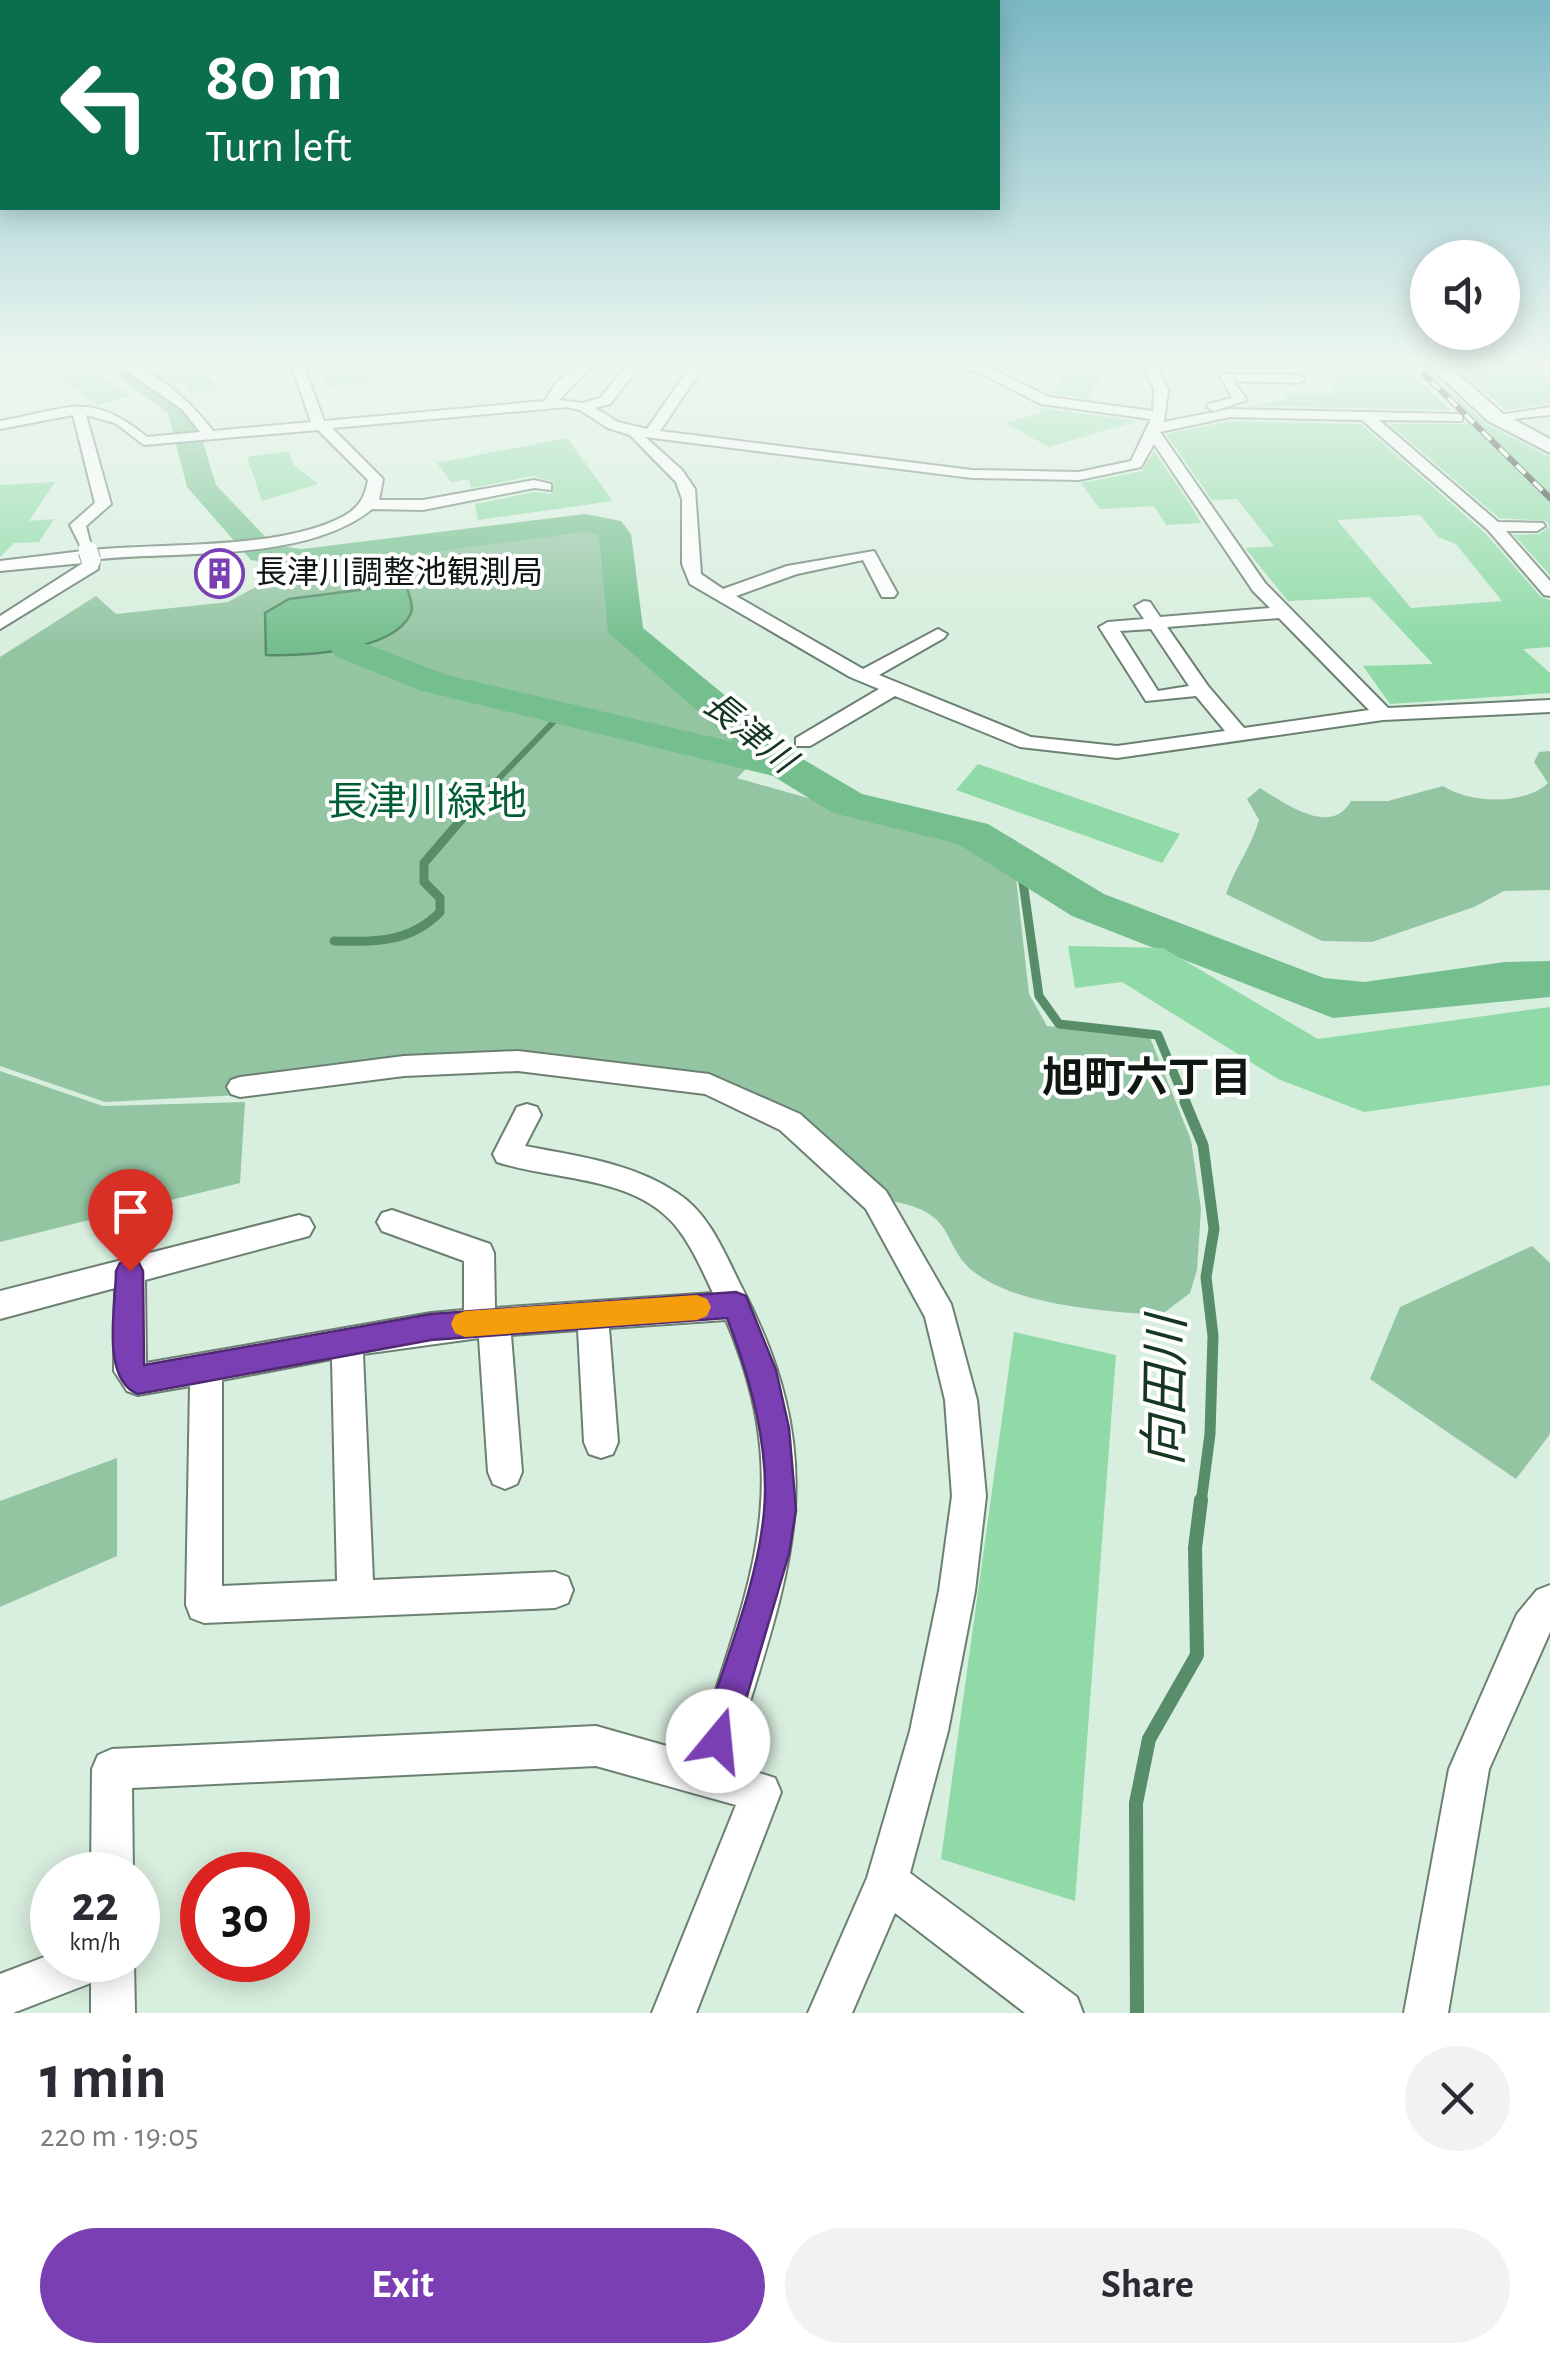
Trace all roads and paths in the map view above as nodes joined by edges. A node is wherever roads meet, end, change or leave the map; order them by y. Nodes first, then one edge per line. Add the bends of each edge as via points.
1 (91, 458) edge
2 (330, 458) edge
3 (351, 458) edge
4 (663, 458) edge
5 (826, 458) edge
6 (1139, 458) edge
7 (1177, 458) edge
8 (1414, 458) edge
9 (546, 487) dead end
10 (367, 504) junction
11 (423, 505) junction
12 (441, 520) dead end
13 (1537, 526) dead end
14 (1494, 528) junction
15 (266, 539) junction
16 (88, 554) junction
17 (0, 563) edge
18 (1550, 591) edge
19 (888, 593) dead end
20 (720, 595) junction
21 (1284, 612) junction
22 (1148, 614) junction
23 (0, 624) edge
24 (956, 644) dead end
25 (864, 676) junction
26 (893, 689) junction
27 (1201, 690) junction
28 (1550, 706) edge
29 (1384, 714) junction
30 (1240, 734) junction
31 (803, 742) dead end
32 (240, 1088) dead end
33 (527, 1115) dead end
34 (392, 1222) dead end
35 (299, 1227) dead end
36 (130, 1271) junction
37 (0, 1305) edge
38 (736, 1305) junction
39 (594, 1315) junction
40 (487, 1323) junction
41 (348, 1342) junction
42 (206, 1368) junction
43 (601, 1442) dead end
44 (505, 1472) dead end
45 (554, 1590) dead end
46 (356, 1598) junction
47 (1550, 1603) edge
48 (706, 1778) junction
49 (112, 1852) edge
50 (887, 1881) junction
51 (37, 1982) edge
52 (112, 1982) edge
53 (0, 1996) edge
54 (112, 2013) edge
55 (674, 2013) edge
56 (830, 2013) edge
57 (1062, 2013) edge
58 (1426, 2013) edge

1 - 16 street via 103,504 78,525
2 - 15 street via 361,487 345,508
3 - 10 street via 376,479
4 - 20 street via 687,489 690,575
5 - 6 street via 1064,477 1111,472
7 - 21 street via 1260,587
8 - 14 street
9 - 11 street
10 - 11 street
10 - 15 street via 324,530
11 - 12 street
13 - 14 street
14 - 18 street
15 - 17 street
16 - 17 street
16 - 23 street
19 - 20 street via 868,554
20 - 25 street
21 - 22 street
21 - 29 street
22 - 27 street
22 - 27 street via 1108,627 1153,696
24 - 25 street via 931,630
25 - 26 street
26 - 30 street via 1027,743 1117,752
26 - 31 street
27 - 30 street
28 - 29 street
29 - 30 street
32 - 50 street via 404,1066 518,1061 710,1084 790,1122 876,1200 940,1314 961,1400 969,1496 930,1731
33 - 38 street via 507,1154 639,1186 670,1202 691,1225
34 - 40 street via 479,1253
35 - 36 street
36 - 37 street
36 - 42 street via 130,1371 138,1380
38 - 39 street
38 - 48 street via 765,1384 780,1510
39 - 40 street
39 - 43 street
40 - 41 street
40 - 44 street
41 - 42 street
41 - 46 street
42 - 46 street via 204,1605
45 - 46 street
47 - 58 street via 1530,1628 1469,1768
48 - 49 street via 596,1746 112,1768
48 - 55 street via 760,1792
50 - 56 street
50 - 57 street
51 - 53 street
52 - 54 street

